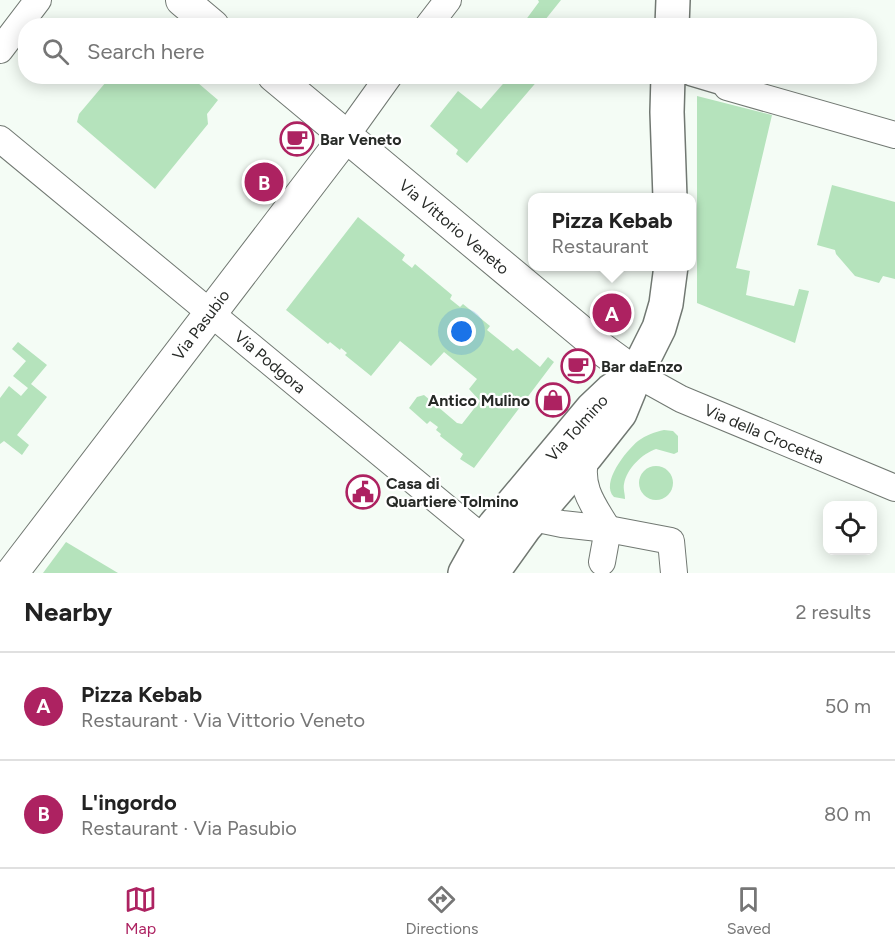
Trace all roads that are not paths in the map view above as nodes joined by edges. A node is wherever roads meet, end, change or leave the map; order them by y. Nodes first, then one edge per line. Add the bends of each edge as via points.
1 (38, 0) edge
2 (182, 0) edge
3 (448, 0) edge
4 (674, 0) edge
5 (24, 18) edge
6 (203, 18) edge
7 (434, 18) edge
8 (673, 18) edge
9 (18, 26) edge
10 (0, 50) edge
11 (284, 84) edge
12 (383, 84) edge
13 (668, 84) edge
14 (717, 84) edge
15 (727, 87) joint
16 (895, 135) edge
17 (346, 136) junction
18 (0, 139) edge
19 (670, 193) edge
20 (670, 271) edge
21 (210, 312) junction
22 (636, 374) junction
23 (586, 456) junction
24 (895, 488) edge
25 (533, 518) junction
26 (608, 529) junction
27 (484, 539) junction
28 (602, 562) dead end
29 (12, 573) edge
30 (465, 573) edge
31 (492, 573) edge
32 (674, 573) edge

1 - 5 street
2 - 6 street
3 - 7 street
4 - 8 main road
9 - 10 street
11 - 17 street, Via Vittorio Veneto
12 - 17 street, Via Pasubio
13 - 19 main road
14 - 15 street
15 - 16 street
17 - 21 street, Via Pasubio
17 - 22 street, Via Vittorio Veneto
18 - 21 street, Via Podgora
20 - 22 main road via 663,316
21 - 27 street, Via Podgora
21 - 29 street, Via Pasubio
22 - 23 main road, Via Tolmino via 620,413
22 - 24 street, Via della Crocetta via 681,399
22 - 27 main road, Via Tolmino via 591,409
23 - 25 main road, Via Tolmino
23 - 26 street via 584,487
25 - 26 street
25 - 31 main road, Via Tolmino
26 - 28 street
26 - 32 street via 671,541
27 - 30 main road, Via Tolmino

